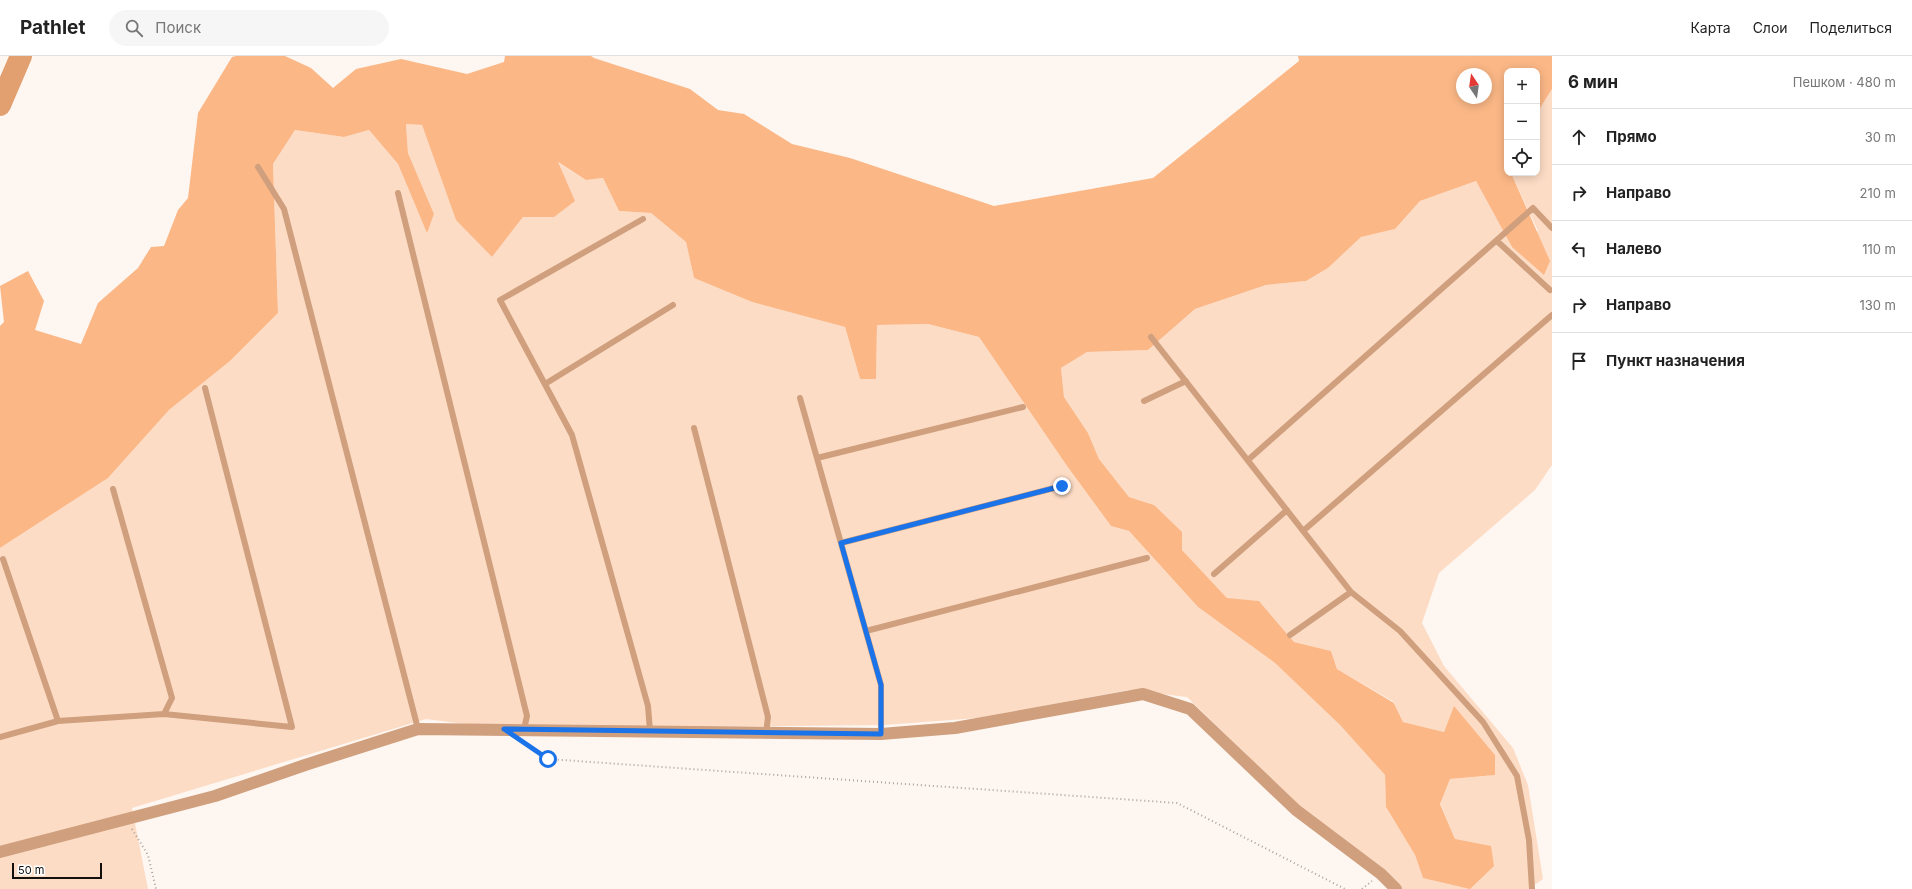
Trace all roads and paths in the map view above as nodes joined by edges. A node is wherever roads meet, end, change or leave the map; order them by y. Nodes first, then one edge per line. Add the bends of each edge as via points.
1 (258, 167) dead end
2 (398, 193) dead end
3 (643, 219) dead end
4 (1552, 228) edge
5 (1496, 241) junction
6 (1551, 291) edge
7 (673, 305) dead end
8 (1552, 315) edge
9 (1151, 337) dead end
10 (1186, 381) junction
11 (545, 384) junction
12 (205, 388) dead end
13 (800, 398) dead end
14 (1144, 401) dead end
15 (1023, 407) dead end
16 (694, 428) dead end
17 (817, 458) junction
18 (1248, 460) junction
19 (1062, 486) dead end
20 (113, 489) dead end
21 (1287, 510) junction
22 (1303, 531) junction
23 (841, 543) junction
24 (1147, 558) dead end
25 (3, 559) dead end
26 (1214, 574) dead end
27 (1351, 592) junction
28 (866, 631) junction
29 (1290, 635) dead end
30 (164, 714) junction
31 (58, 721) junction
32 (418, 729) junction
33 (524, 729) junction
34 (650, 731) junction
35 (766, 734) junction
36 (881, 734) junction
37 (0, 738) edge
38 (523, 742) dead end
39 (126, 820) junction
40 (0, 852) edge
41 (156, 889) edge
42 (1345, 889) edge
43 (1396, 889) edge
44 (1532, 889) edge

1 - 32 lane via 284,209
2 - 33 lane via 527,716
3 - 11 lane via 500,300
4 - 5 lane via 1533,208
5 - 6 lane
5 - 18 lane
7 - 11 lane
8 - 22 lane
9 - 10 lane
10 - 14 lane
10 - 18 lane
11 - 34 lane via 572,435 648,706
12 - 30 lane via 292,727
13 - 17 lane
15 - 17 lane
16 - 35 lane via 768,717
17 - 23 lane
18 - 21 lane
19 - 23 lane
20 - 30 lane via 172,698
21 - 22 lane
21 - 26 lane
22 - 27 lane
23 - 28 lane
24 - 28 lane
25 - 31 lane
27 - 29 lane
27 - 44 lane via 1400,631 1468,705 1483,722 1517,776 1529,840
28 - 36 lane via 881,685
30 - 31 lane
31 - 37 lane
32 - 33 street
32 - 39 street via 215,796
33 - 34 street
34 - 35 street
35 - 36 street
36 - 43 street via 955,728 1143,694 1190,709 1296,810 1381,874
38 - 42 path via 548,759 1177,804
39 - 40 street
39 - 41 path via 148,855

